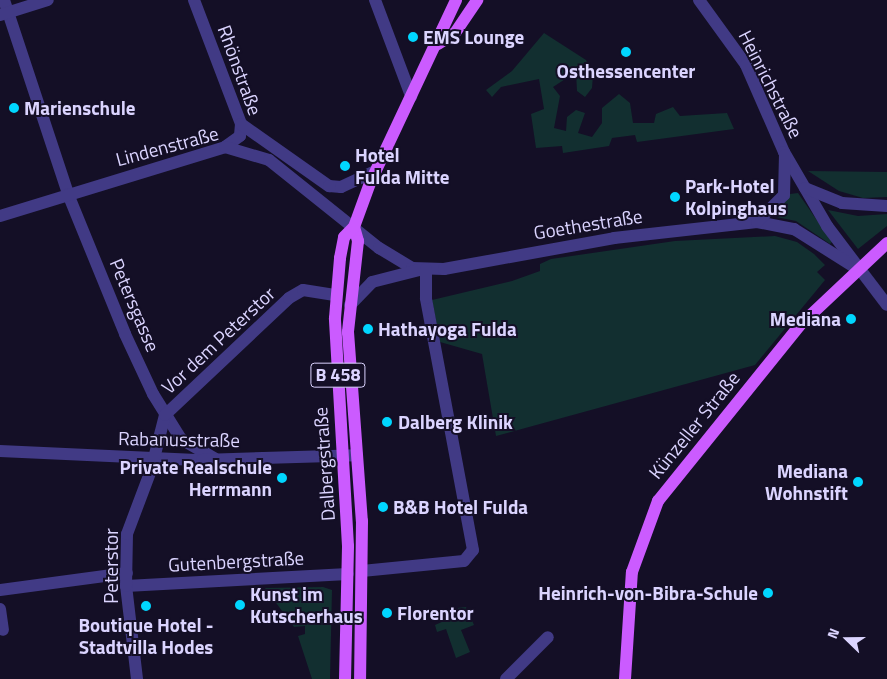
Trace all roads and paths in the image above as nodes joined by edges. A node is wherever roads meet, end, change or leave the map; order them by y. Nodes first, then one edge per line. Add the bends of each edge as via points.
1 (48, 0) edge
2 (194, 0) edge
3 (375, 0) edge
4 (456, 0) edge
5 (477, 0) edge
6 (699, 0) edge
7 (4, 9) edge
8 (438, 44) junction
9 (411, 96) junction
10 (241, 124) junction
11 (225, 147) junction
12 (784, 152) junction
13 (376, 171) junction
14 (805, 188) junction
15 (68, 194) junction
16 (887, 206) edge
17 (0, 216) edge
18 (757, 222) junction
19 (354, 227) junction
20 (887, 243) edge
21 (856, 268) junction
22 (426, 269) junction
23 (335, 295) junction
24 (350, 305) junction
25 (887, 305) edge
26 (164, 415) junction
27 (0, 451) edge
28 (357, 455) junction
29 (343, 456) junction
30 (154, 457) junction
31 (215, 459) junction
32 (362, 571) junction
33 (127, 572) junction
34 (348, 574) junction
35 (126, 586) junction
36 (0, 590) edge
37 (0, 609) edge
38 (3, 630) dead end
39 (548, 637) dead end
40 (138, 679) edge
41 (345, 679) edge
42 (360, 679) edge
43 (506, 679) edge
44 (625, 679) edge

1 - 7 street
2 - 10 street, Rhönstraße
3 - 9 street
4 - 8 main road, B 458 via 442,23
5 - 8 main road, B 458 via 454,33
6 - 12 street, Heinrichstraße via 746,65
7 - 15 street, Petersgasse
8 - 9 main road, B 458
9 - 13 main road, B 458
10 - 11 street, Rhönstraße via 240,136
10 - 13 street, Lindenstraße via 329,186 341,187
11 - 15 street, Lindenstraße
11 - 19 street, Lindenstraße via 269,160
12 - 14 street, Heinrichstraße
12 - 18 street via 784,195
13 - 19 main road, B 458
14 - 16 street via 848,204
14 - 21 street, Heinrichstraße
15 - 17 street, Lindenstraße
15 - 26 street, Petersgasse via 125,334
18 - 21 street, Goethestraße via 794,229
18 - 22 street, Goethestraße via 614,238
19 - 22 street, Goethestraße via 379,248 412,268
19 - 23 main road, Dalbergstraße / B 458 via 344,238
19 - 24 main road, Dalbergstraße / B 458 via 358,241
20 - 21 main road, Künzeller Straße
21 - 25 street
21 - 44 main road, Künzeller Straße via 791,336 652,510 630,589
22 - 24 street, Goethestraße via 372,282
22 - 32 street via 426,298 473,550 464,561
23 - 26 street, Vor dem Peterstor via 303,290 289,298
23 - 29 main road, Dalbergstraße / B 458
24 - 28 main road, Dalbergstraße / B 458 via 348,363
26 - 30 street
26 - 31 street, Vor dem Peterstor via 187,445
27 - 30 street, Rabanusstraße
28 - 29 street, Rabanusstraße
28 - 32 main road, Dalbergstraße / B 458
29 - 31 street, Rabanusstraße
29 - 34 main road, Dalbergstraße / B 458
30 - 31 street, Rabanusstraße
30 - 33 street, Peterstor via 128,521
32 - 42 main road, Dalbergstraße / B 458
33 - 35 street, Peterstor
33 - 36 street
34 - 35 street, Gutenbergstraße
34 - 41 main road, Dalbergstraße / B 458
35 - 40 street, Peterstor
37 - 38 street
39 - 43 street

